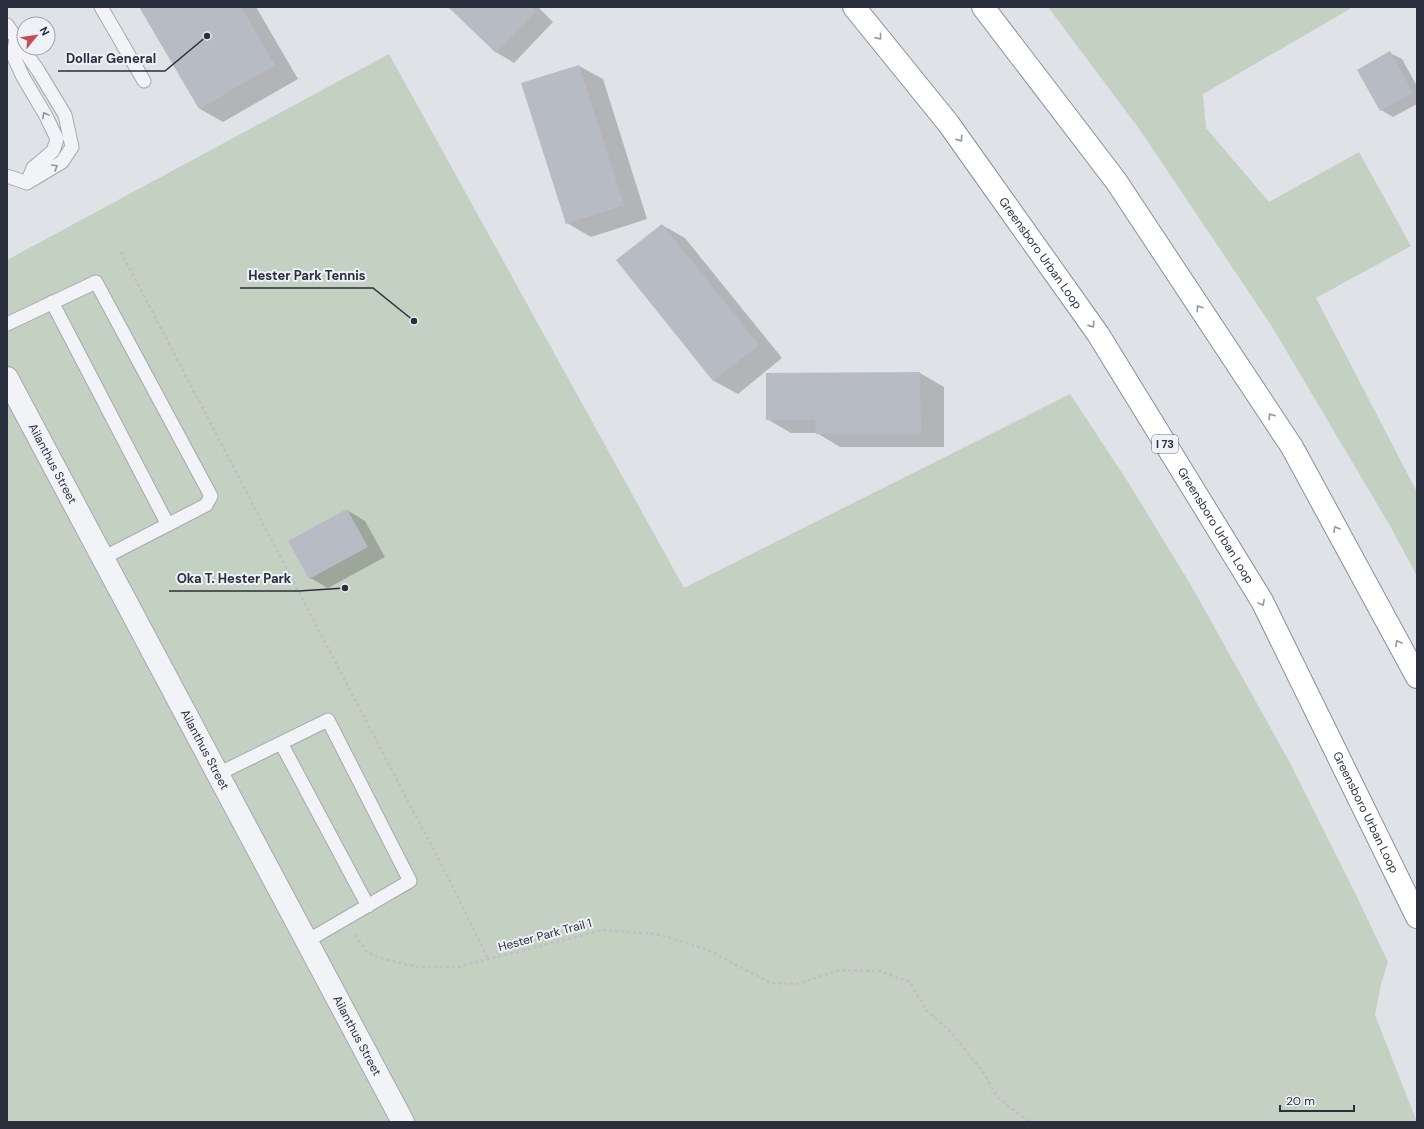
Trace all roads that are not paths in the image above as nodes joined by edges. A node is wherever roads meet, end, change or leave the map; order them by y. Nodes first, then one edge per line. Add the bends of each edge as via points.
1 (101, 7) edge
2 (854, 7) edge
3 (983, 7) edge
4 (7, 25) edge
5 (144, 82) dead end
6 (7, 176) edge
7 (52, 302) junction
8 (7, 324) edge
9 (7, 378) edge
10 (168, 525) junction
11 (103, 558) junction
12 (1417, 677) edge
13 (281, 743) junction
14 (218, 774) junction
15 (368, 906) junction
16 (1417, 917) edge
17 (307, 940) junction
18 (403, 1122) edge

1 - 5 lane
2 -> 16 highway, Greensboro Urban Loop / I 73 via 948,123 1102,340 1262,601
12 -> 3 highway via 1292,447 1116,181
6 -> 4 lane via 27,183 62,162 72,147 65,115
7 - 8 lane
7 - 10 lane
7 - 10 lane via 96,282 211,496 206,505
9 - 11 street, Ailanthus Street
10 - 11 lane
11 - 14 street, Ailanthus Street
13 - 14 lane
13 - 15 lane
13 - 15 lane via 328,720 410,881
14 - 17 street, Ailanthus Street
15 - 17 lane
17 - 18 street, Ailanthus Street

